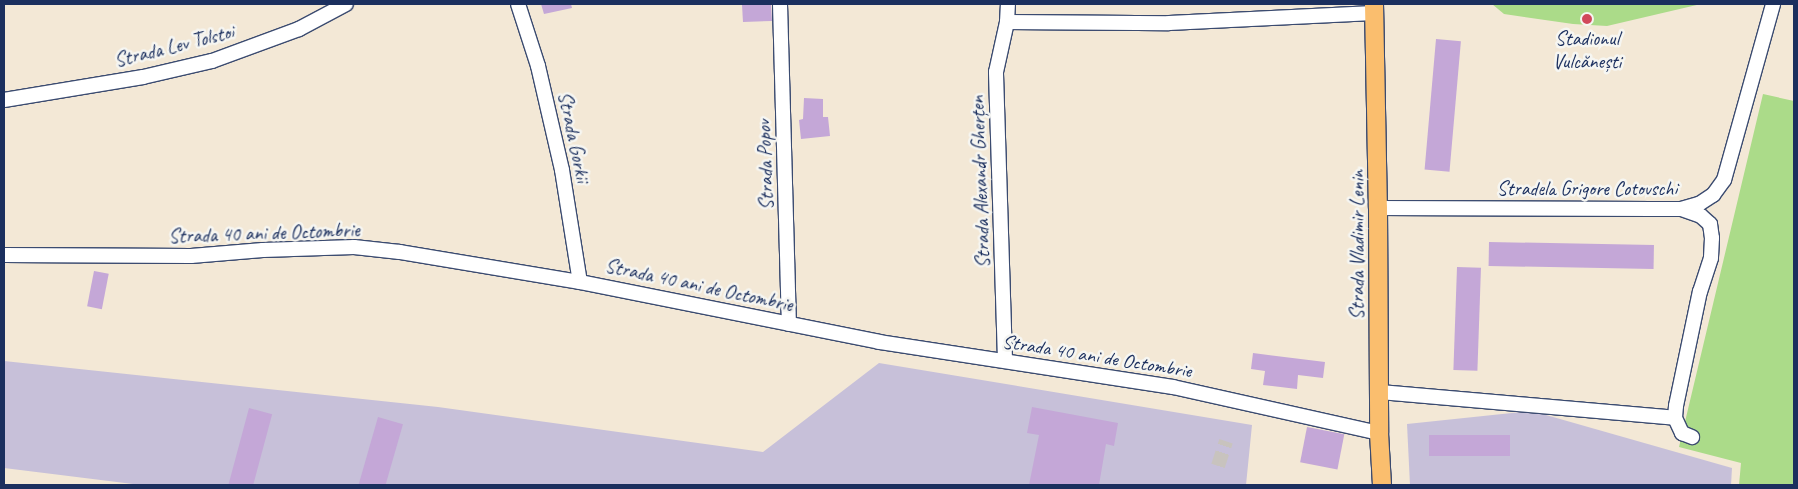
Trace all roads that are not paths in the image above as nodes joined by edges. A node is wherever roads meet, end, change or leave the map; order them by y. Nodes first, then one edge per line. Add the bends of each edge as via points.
1 (346, 4) edge
2 (518, 4) edge
3 (780, 4) edge
4 (1008, 4) edge
5 (1773, 4) edge
6 (1374, 8) edge
7 (1007, 22) junction
8 (4, 100) edge
9 (1378, 208) junction
10 (1680, 209) junction
11 (4, 255) edge
12 (580, 282) junction
13 (789, 324) junction
14 (1005, 360) junction
15 (1380, 392) junction
16 (1675, 418) junction
17 (1379, 433) junction
18 (1692, 436) dead end
19 (1382, 485) edge

1 - 8 street, Strada Lev Tolstoi via 299,29 212,61 143,77
2 - 12 street, Strada Gorkii via 538,66 562,170
3 - 13 street, Strada Popov
4 - 7 street, Strada Alexandr Gherțen
5 - 10 street, Stradela Grigore Cotovschi via 1724,180 1699,204
6 - 7 street via 1169,23
6 - 9 main road, Strada Vladimir Lenin
7 - 14 street, Strada Alexandr Gherțen via 996,72
9 - 10 street, Stradela Grigore Cotovschi
9 - 15 main road, Strada Vladimir Lenin
10 - 16 street via 1706,220 1710,224 1712,238 1711,258 1700,291
11 - 12 street, Strada 40 ani de Octombrie via 191,256 354,247
12 - 13 street, Strada 40 ani de Octombrie
13 - 14 street, Strada 40 ani de Octombrie via 879,342
14 - 17 street, Strada 40 ani de Octombrie via 1173,387
15 - 16 street
15 - 17 main road, Strada Vladimir Lenin
16 - 18 street via 1682,433
17 - 19 main road, Strada Vladimir Lenin

